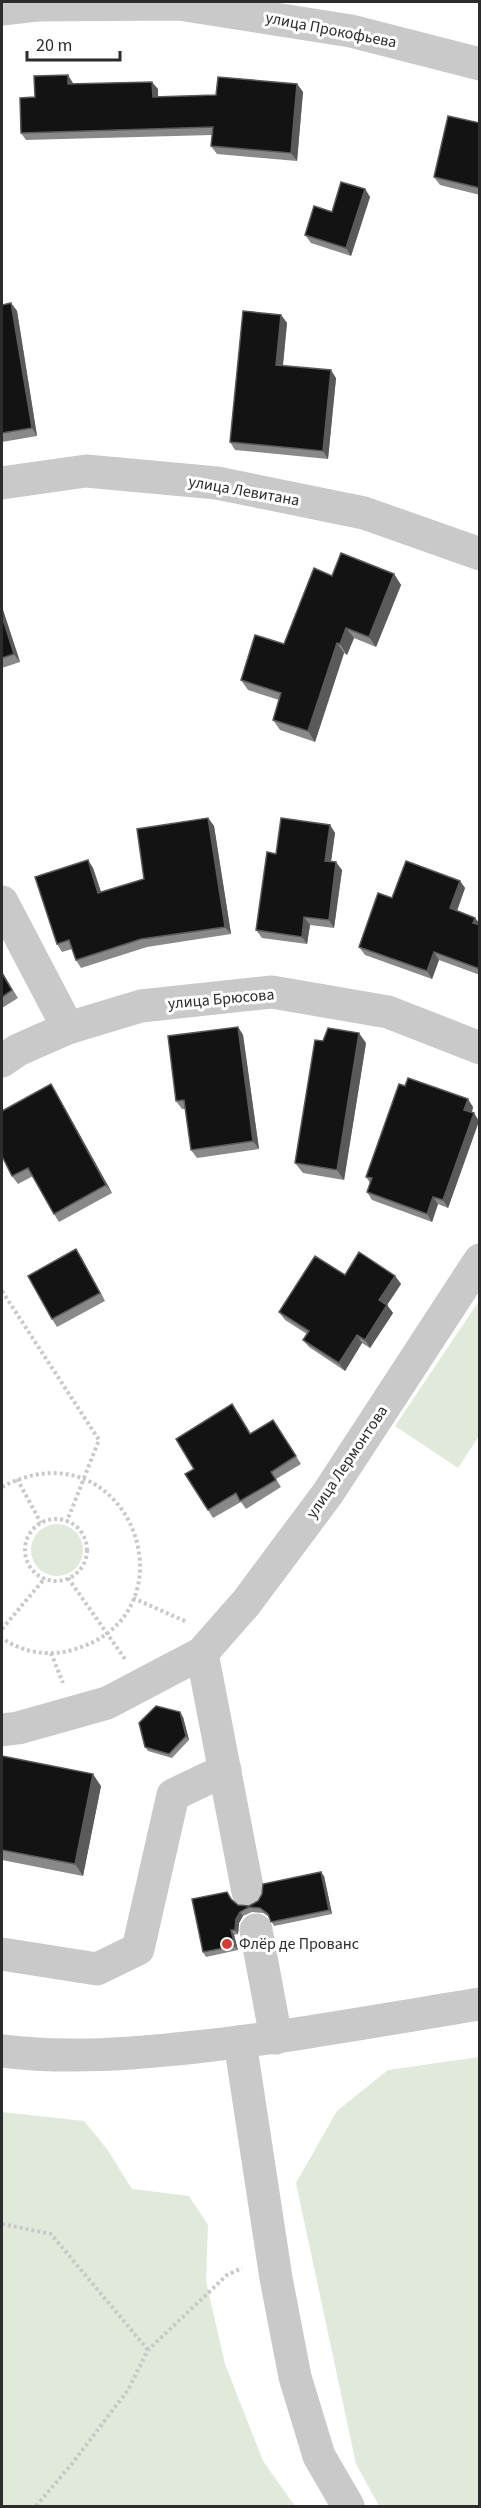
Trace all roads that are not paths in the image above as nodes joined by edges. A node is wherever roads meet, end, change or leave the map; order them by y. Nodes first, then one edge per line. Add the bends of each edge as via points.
1 (2, 9) edge
2 (480, 64) edge
3 (2, 483) edge
4 (480, 554) edge
5 (2, 902) edge
6 (68, 1028) junction
7 (480, 1048) edge
8 (2, 1061) edge
9 (480, 1260) edge
10 (210, 1644) junction
11 (2, 1730) edge
12 (225, 1770) junction
13 (248, 1892) dead end
14 (256, 1930) dead end
15 (2, 1954) edge
16 (480, 2004) edge
17 (276, 2038) junction
18 (240, 2042) junction
19 (2, 2051) edge
20 (348, 2506) edge

1 - 2 street, улица Прокофьева via 37,5 178,4 351,31
3 - 4 street, улица Левитана via 86,471 218,483 364,513
5 - 6 street
6 - 7 street, улица Брюсова via 141,1006 272,992 388,1012
6 - 8 street, улица Брюсова
9 - 10 street, улица Лермонтова via 328,1493 246,1604
10 - 11 street, улица Лермонтова via 107,1702
10 - 12 street
12 - 13 street
12 - 15 street via 173,1795 138,1948 97,1969
14 - 17 street
16 - 17 street
17 - 18 street
18 - 19 street via 123,2055
18 - 20 street via 296,2377 319,2456

